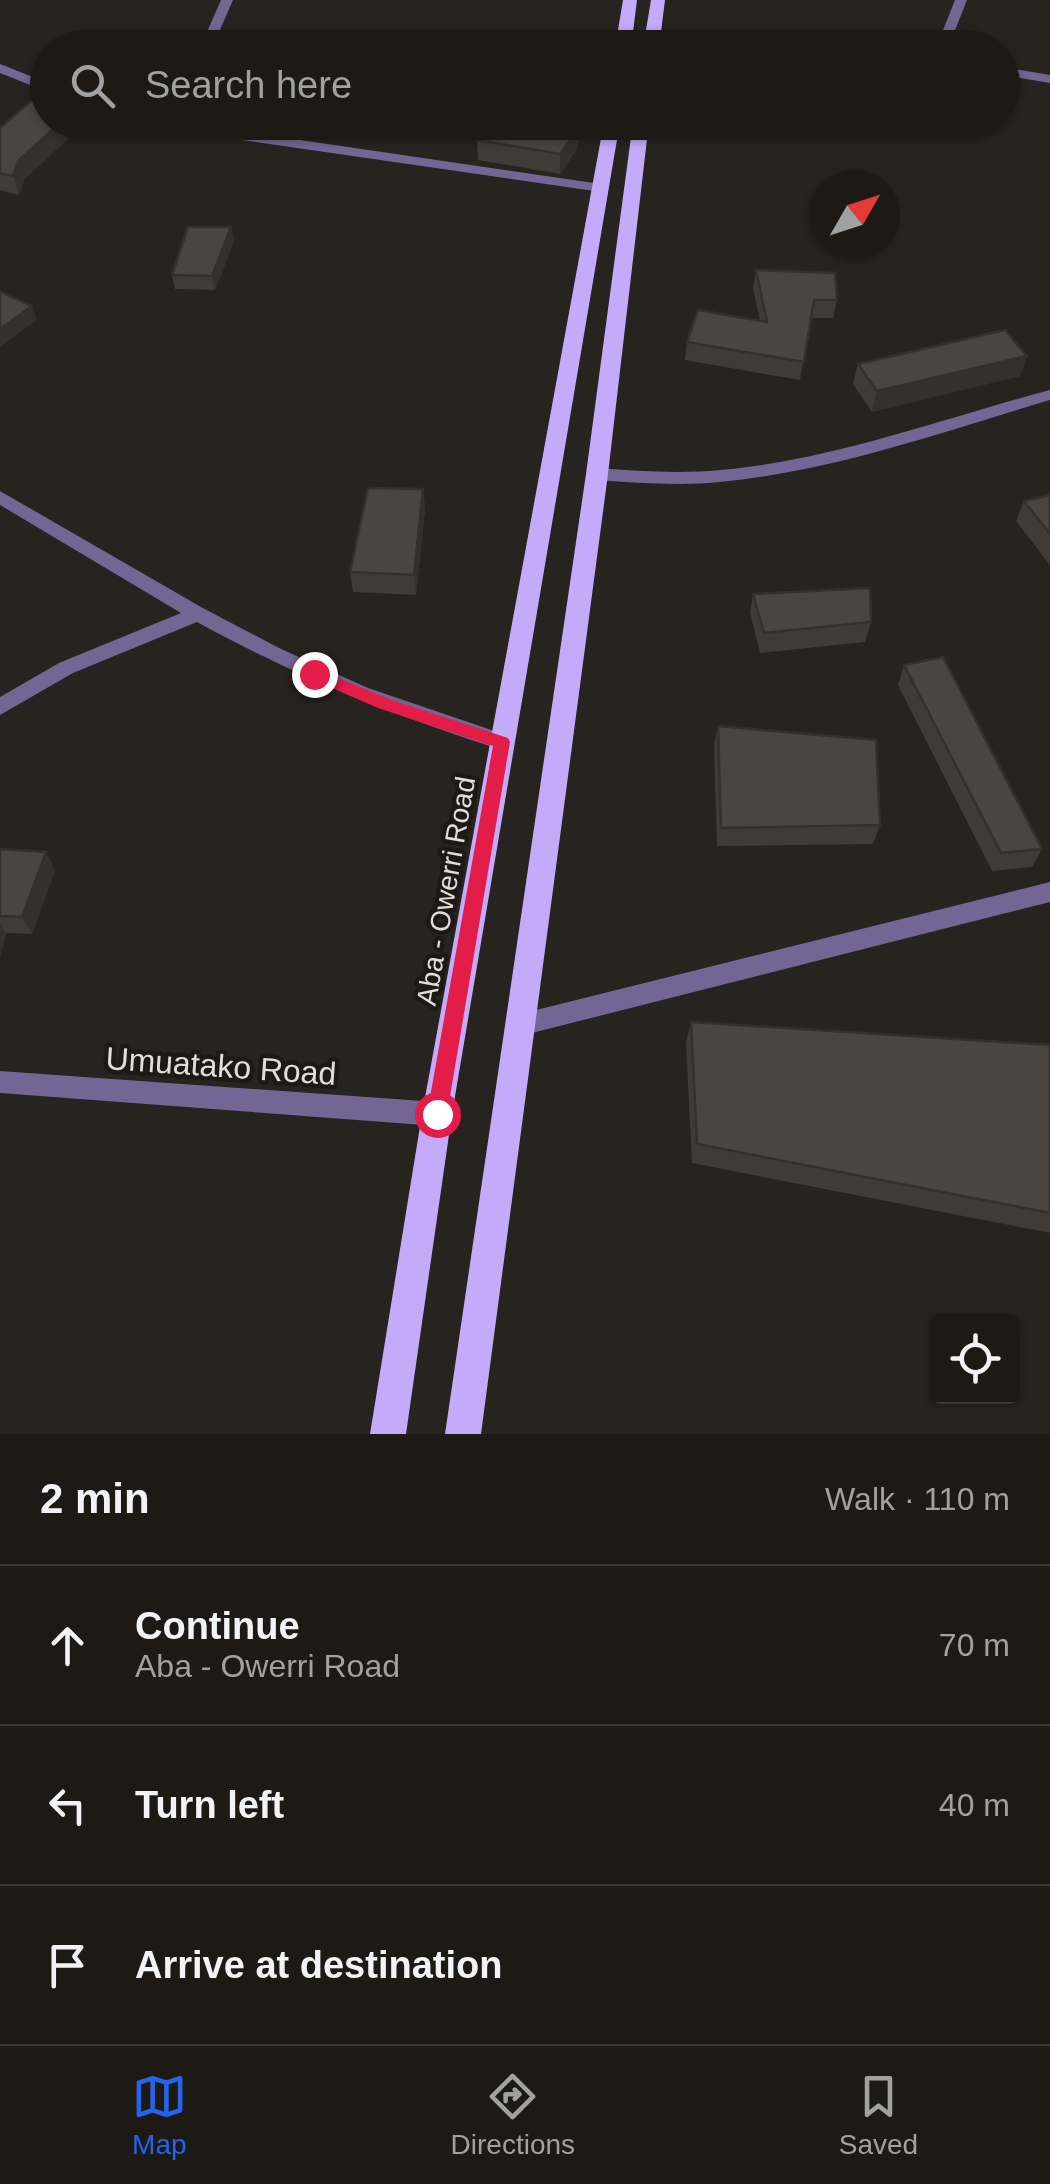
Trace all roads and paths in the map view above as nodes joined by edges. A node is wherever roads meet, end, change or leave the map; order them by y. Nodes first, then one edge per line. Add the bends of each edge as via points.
1 (228, 0) edge
2 (630, 0) edge
3 (658, 0) edge
4 (960, 0) edge
5 (214, 30) edge
6 (626, 30) edge
7 (653, 30) edge
8 (949, 30) edge
9 (0, 68) edge
10 (1020, 74) edge
11 (1050, 79) edge
12 (30, 80) edge
13 (266, 140) edge
14 (609, 140) edge
15 (639, 140) edge
16 (601, 188) junction
17 (1050, 395) edge
18 (596, 474) junction
19 (0, 497) edge
20 (195, 614) junction
21 (0, 706) edge
22 (502, 742) junction
23 (1050, 892) edge
24 (520, 1025) junction
25 (0, 1082) edge
26 (437, 1114) junction
27 (388, 1434) edge
28 (463, 1434) edge

1 - 5 street
2 - 6 main road
3 - 7 main road
4 - 8 street
9 - 12 street
10 - 11 street
13 - 16 street
14 - 16 main road, Aba - Owerri Road
15 - 18 main road
16 - 22 main road, Aba - Owerri Road
17 - 18 street via 838,454 722,476
18 - 24 main road
19 - 20 street
20 - 21 street via 66,668
20 - 22 street via 384,704
22 - 26 main road, Aba - Owerri Road
23 - 24 street
24 - 28 main road
25 - 26 street, Umuatako Road
26 - 27 main road, Aba - Owerri Road

